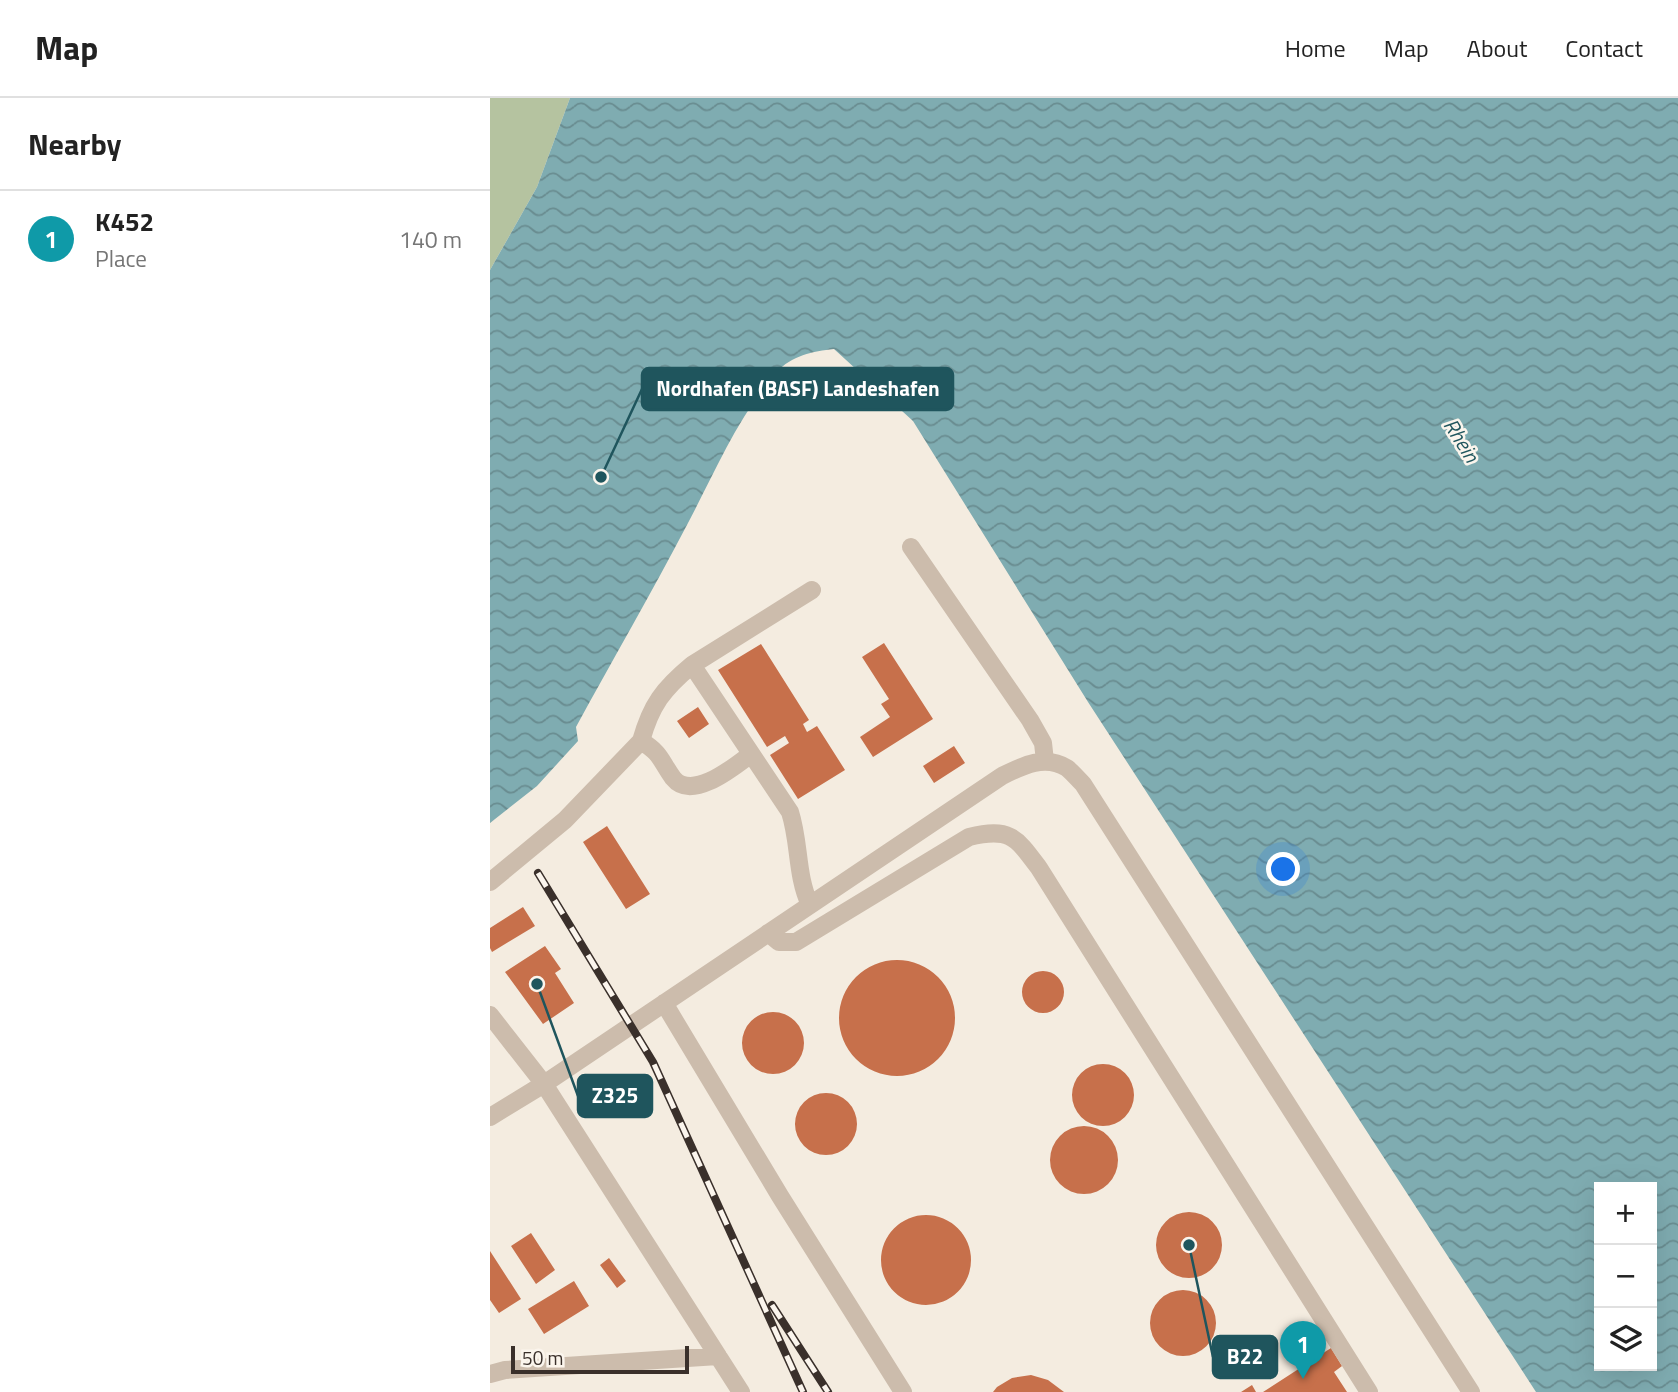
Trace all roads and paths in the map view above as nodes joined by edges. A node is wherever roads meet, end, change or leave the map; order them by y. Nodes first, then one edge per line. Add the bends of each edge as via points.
1 (911, 547) dead end
2 (812, 590) dead end
3 (692, 665) junction
4 (641, 741) junction
5 (751, 754) junction
6 (1045, 761) junction
7 (490, 882) edge
8 (810, 905) junction
9 (768, 933) junction
10 (664, 1003) junction
11 (490, 1015) edge
12 (544, 1084) junction
13 (490, 1118) edge
14 (718, 1356) junction
15 (490, 1374) edge
16 (741, 1392) edge
17 (903, 1392) edge
18 (1369, 1392) edge
19 (1471, 1392) edge

1 - 6 street via 1030,720 1043,743
2 - 3 street
3 - 4 street via 668,684 648,717
3 - 5 street
4 - 5 street via 656,750 676,781 692,786 715,780
4 - 7 street via 565,820
5 - 8 street via 790,812 802,888
6 - 8 street via 1002,776
6 - 19 street via 1066,767 1083,784
8 - 9 street
9 - 10 street
9 - 18 street via 779,942 796,942 969,837 1006,834 1020,842
10 - 12 street
10 - 17 street
11 - 12 street
12 - 13 street
12 - 14 street
14 - 15 street
14 - 16 street

